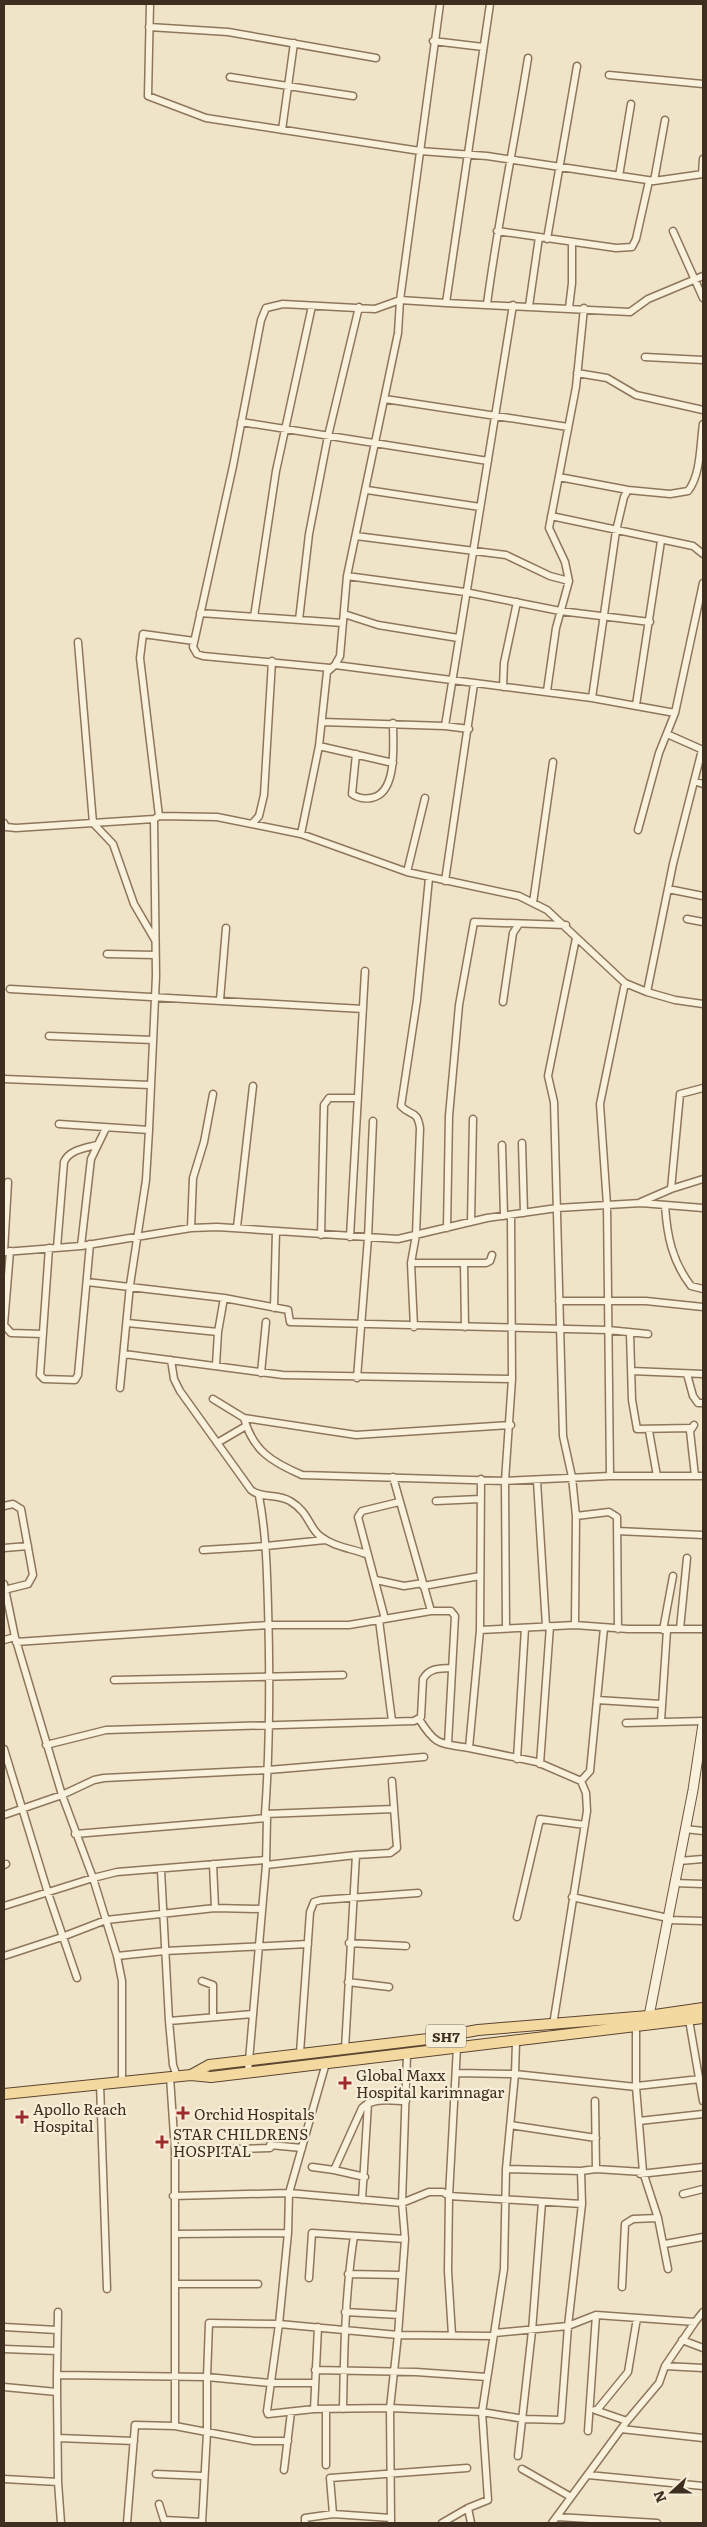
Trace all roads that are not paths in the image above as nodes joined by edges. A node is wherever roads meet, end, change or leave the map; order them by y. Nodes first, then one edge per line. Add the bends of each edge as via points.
1 (150, 4) edge
2 (440, 4) edge
3 (490, 4) edge
4 (150, 28) junction
5 (433, 40) junction
6 (294, 43) junction
7 (483, 47) junction
8 (376, 58) dead end
9 (528, 58) dead end
10 (577, 66) dead end
11 (609, 75) dead end
12 (230, 77) dead end
13 (703, 84) edge
14 (288, 85) junction
15 (353, 96) dead end
16 (631, 104) dead end
17 (665, 120) dead end
18 (282, 130) junction
19 (420, 151) junction
20 (467, 154) junction
21 (512, 159) junction
22 (703, 159) edge
23 (560, 167) junction
24 (703, 174) edge
25 (619, 176) junction
26 (651, 181) junction
27 (497, 231) junction
28 (674, 231) dead end
29 (539, 237) junction
30 (547, 238) junction
31 (572, 242) junction
32 (703, 276) edge
33 (695, 279) junction
34 (703, 298) edge
35 (400, 300) junction
36 (446, 303) junction
37 (487, 304) junction
38 (513, 305) junction
39 (312, 306) junction
40 (529, 306) junction
41 (359, 308) junction
42 (569, 308) junction
43 (584, 308) junction
44 (645, 357) dead end
45 (703, 360) edge
46 (577, 373) junction
47 (385, 400) junction
48 (703, 410) edge
49 (495, 416) junction
50 (241, 422) junction
51 (703, 424) edge
52 (568, 427) junction
53 (285, 430) junction
54 (328, 436) junction
55 (376, 445) junction
56 (488, 461) junction
57 (559, 477) junction
58 (367, 490) junction
59 (628, 490) junction
60 (480, 507) junction
61 (551, 516) junction
62 (616, 531) junction
63 (356, 536) junction
64 (661, 540) junction
65 (474, 550) junction
66 (703, 554) edge
67 (347, 576) junction
68 (569, 581) junction
69 (703, 583) edge
70 (465, 592) junction
71 (517, 602) junction
72 (560, 611) junction
73 (200, 613) junction
74 (344, 614) junction
75 (604, 616) junction
76 (254, 617) junction
77 (299, 620) junction
78 (650, 622) junction
79 (343, 623) junction
80 (458, 638) junction
81 (194, 641) junction
82 (78, 642) dead end
83 (272, 661) junction
84 (332, 666) junction
85 (452, 682) junction
86 (474, 684) junction
87 (503, 687) junction
88 (547, 691) junction
89 (592, 698) junction
90 (636, 705) junction
91 (675, 713) junction
92 (322, 722) junction
93 (394, 723) junction
94 (445, 726) junction
95 (469, 729) junction
96 (667, 734) junction
97 (319, 746) junction
98 (703, 750) edge
99 (356, 754) junction
100 (553, 762) dead end
101 (393, 763) junction
102 (694, 781) junction
103 (703, 784) edge
104 (425, 798) dead end
105 (156, 817) junction
106 (4, 823) edge
107 (93, 823) junction
108 (252, 824) junction
109 (638, 830) dead end
110 (301, 834) junction
111 (408, 872) junction
112 (429, 878) junction
113 (445, 881) junction
114 (668, 889) junction
115 (703, 896) edge
116 (533, 903) junction
117 (687, 919) dead end
118 (703, 922) edge
119 (518, 924) junction
120 (566, 925) junction
121 (226, 928) dead end
122 (576, 938) junction
123 (156, 943) junction
124 (107, 954) dead end
125 (155, 956) junction
126 (365, 971) dead end
127 (625, 982) junction
128 (10, 989) dead end
129 (648, 992) junction
130 (156, 996) junction
131 (220, 1000) junction
132 (503, 1002) dead end
133 (703, 1004) edge
134 (363, 1009) junction
135 (49, 1036) dead end
136 (152, 1040) junction
137 (4, 1079) edge
138 (150, 1085) junction
139 (253, 1086) dead end
140 (703, 1088) edge
141 (213, 1094) dead end
142 (357, 1098) junction
143 (474, 1119) dead end
144 (373, 1121) dead end
145 (59, 1124) dead end
146 (106, 1128) junction
147 (149, 1130) junction
148 (522, 1143) dead end
149 (97, 1145) junction
150 (502, 1145) dead end
151 (703, 1179) edge
152 (8, 1182) dead end
153 (671, 1189) junction
154 (641, 1203) junction
155 (607, 1205) junction
156 (665, 1205) junction
157 (557, 1208) junction
158 (703, 1208) edge
159 (524, 1213) junction
160 (507, 1216) junction
161 (471, 1222) junction
162 (238, 1227) junction
163 (191, 1228) junction
164 (447, 1228) junction
165 (276, 1231) junction
166 (321, 1235) junction
167 (416, 1235) junction
168 (138, 1236) junction
169 (350, 1237) junction
170 (368, 1238) junction
171 (90, 1244) junction
172 (81, 1246) junction
173 (50, 1248) junction
174 (57, 1248) junction
175 (6, 1252) edge
176 (492, 1255) dead end
177 (411, 1263) junction
178 (464, 1263) junction
179 (87, 1282) junction
180 (130, 1285) junction
181 (703, 1289) edge
182 (224, 1298) junction
183 (559, 1300) junction
184 (607, 1300) junction
185 (703, 1307) edge
186 (274, 1308) junction
187 (266, 1322) dead end
188 (126, 1324) junction
189 (360, 1325) junction
190 (414, 1327) junction
191 (465, 1327) junction
192 (512, 1328) junction
193 (560, 1329) junction
194 (608, 1330) junction
195 (218, 1332) junction
196 (630, 1333) junction
197 (43, 1334) junction
198 (648, 1334) dead end
199 (124, 1354) junction
200 (171, 1360) junction
201 (216, 1365) junction
202 (632, 1371) junction
203 (261, 1372) junction
204 (687, 1374) junction
205 (703, 1374) edge
206 (357, 1378) junction
207 (512, 1379) junction
208 (120, 1388) dead end
209 (213, 1400) dead end
210 (703, 1403) edge
211 (244, 1418) junction
212 (511, 1425) junction
213 (246, 1426) junction
214 (649, 1431) junction
215 (217, 1443) junction
216 (610, 1476) junction
217 (657, 1476) junction
218 (694, 1476) junction
219 (703, 1476) edge
220 (393, 1477) junction
221 (572, 1477) junction
222 (481, 1479) junction
223 (505, 1481) junction
224 (537, 1481) junction
225 (259, 1496) junction
226 (480, 1499) junction
227 (436, 1501) dead end
228 (399, 1502) junction
229 (4, 1506) edge
230 (576, 1516) junction
231 (617, 1531) junction
232 (703, 1535) edge
233 (327, 1539) junction
234 (28, 1546) junction
235 (266, 1546) junction
236 (4, 1548) edge
237 (203, 1550) dead end
238 (366, 1554) junction
239 (687, 1558) dead end
240 (480, 1576) junction
241 (673, 1576) dead end
242 (376, 1580) junction
243 (423, 1585) junction
244 (4, 1588) edge
245 (431, 1610) junction
246 (382, 1619) junction
247 (268, 1625) junction
248 (575, 1625) junction
249 (548, 1626) junction
250 (506, 1628) junction
251 (525, 1628) junction
252 (604, 1628) junction
253 (703, 1628) edge
254 (618, 1629) junction
255 (680, 1629) junction
256 (480, 1630) junction
257 (665, 1630) junction
258 (4, 1640) edge
259 (15, 1640) junction
260 (452, 1668) junction
261 (342, 1675) dead end
262 (269, 1678) junction
263 (114, 1680) dead end
264 (597, 1700) junction
265 (661, 1704) junction
266 (419, 1719) junction
267 (392, 1721) junction
268 (661, 1721) junction
269 (703, 1722) edge
270 (626, 1723) dead end
271 (270, 1727) junction
272 (448, 1744) junction
273 (46, 1745) junction
274 (702, 1746) edge
275 (469, 1748) junction
276 (4, 1749) edge
277 (424, 1757) dead end
278 (517, 1759) junction
279 (540, 1764) junction
280 (700, 1769) edge
281 (268, 1770) junction
282 (392, 1781) dead end
283 (580, 1781) junction
284 (62, 1795) junction
285 (21, 1809) junction
286 (394, 1809) junction
287 (4, 1815) edge
288 (266, 1816) junction
289 (585, 1825) junction
290 (685, 1829) junction
291 (703, 1831) edge
292 (76, 1834) junction
293 (356, 1855) junction
294 (703, 1859) edge
295 (679, 1860) junction
296 (266, 1863) junction
297 (214, 1864) junction
298 (162, 1870) junction
299 (93, 1878) junction
300 (674, 1883) junction
301 (703, 1884) edge
302 (48, 1893) junction
303 (418, 1893) dead end
304 (572, 1897) junction
305 (352, 1899) junction
306 (4, 1906) edge
307 (215, 1908) junction
308 (260, 1909) junction
309 (165, 1913) junction
310 (517, 1917) dead end
311 (668, 1919) junction
312 (106, 1920) junction
313 (703, 1920) edge
314 (62, 1938) junction
315 (349, 1943) junction
316 (308, 1944) junction
317 (258, 1946) junction
318 (406, 1946) dead end
319 (165, 1951) junction
320 (4, 1956) edge
321 (117, 1956) junction
322 (77, 1978) dead end
323 (202, 1981) dead end
324 (348, 1982) junction
325 (389, 1987) dead end
326 (703, 2008) edge
327 (253, 2014) junction
328 (214, 2017) junction
329 (703, 2018) edge
330 (689, 2020) junction
331 (169, 2021) junction
332 (648, 2021) junction
333 (553, 2024) junction
334 (636, 2026) junction
335 (516, 2042) junction
336 (457, 2047) junction
337 (345, 2050) junction
338 (300, 2053) junction
339 (407, 2054) junction
340 (326, 2063) junction
341 (248, 2066) junction
342 (456, 2073) junction
343 (515, 2074) junction
344 (174, 2077) junction
345 (700, 2079) junction
346 (122, 2082) junction
347 (100, 2084) junction
348 (636, 2087) junction
349 (4, 2094) edge
350 (406, 2101) junction
351 (595, 2101) dead end
352 (703, 2101) edge
353 (368, 2103) junction
354 (703, 2114) edge
355 (640, 2121) junction
356 (510, 2125) junction
357 (596, 2138) junction
358 (302, 2148) junction
359 (175, 2151) junction
360 (312, 2167) dead end
361 (703, 2167) edge
362 (506, 2169) junction
363 (596, 2169) junction
364 (334, 2170) junction
365 (582, 2172) junction
366 (640, 2174) junction
367 (364, 2177) junction
368 (703, 2189) edge
369 (289, 2194) junction
370 (683, 2194) dead end
371 (174, 2196) junction
372 (449, 2196) junction
373 (362, 2200) junction
374 (506, 2200) junction
375 (542, 2202) junction
376 (402, 2203) junction
377 (582, 2204) junction
378 (658, 2218) junction
379 (288, 2233) junction
380 (175, 2234) junction
381 (354, 2236) junction
382 (703, 2237) edge
383 (405, 2239) junction
384 (665, 2244) junction
385 (668, 2269) dead end
386 (348, 2274) junction
387 (400, 2275) junction
388 (309, 2278) dead end
389 (175, 2284) junction
390 (258, 2284) dead end
391 (622, 2286) dead end
392 (107, 2289) dead end
393 (58, 2312) dead end
394 (345, 2312) junction
395 (703, 2312) edge
396 (399, 2315) junction
397 (596, 2315) junction
398 (637, 2318) junction
399 (695, 2322) junction
400 (279, 2324) junction
401 (568, 2326) junction
402 (4, 2327) edge
403 (318, 2327) junction
404 (343, 2329) junction
405 (57, 2330) junction
406 (532, 2331) junction
407 (495, 2333) junction
408 (398, 2335) junction
409 (452, 2335) junction
410 (682, 2340) junction
411 (703, 2348) edge
412 (4, 2349) edge
413 (57, 2351) junction
414 (665, 2366) junction
415 (703, 2368) edge
416 (315, 2370) junction
417 (343, 2371) junction
418 (393, 2372) junction
419 (57, 2375) junction
420 (175, 2376) junction
421 (207, 2377) junction
422 (487, 2377) junction
423 (270, 2382) junction
424 (315, 2383) junction
425 (4, 2388) edge
426 (57, 2392) junction
427 (390, 2408) junction
428 (589, 2408) junction
429 (314, 2409) junction
430 (342, 2409) junction
431 (326, 2410) junction
432 (597, 2410) junction
433 (291, 2412) junction
434 (482, 2412) junction
435 (524, 2419) junction
436 (627, 2421) junction
437 (175, 2426) junction
438 (621, 2429) junction
439 (588, 2431) dead end
440 (207, 2433) junction
441 (58, 2438) junction
442 (703, 2438) edge
443 (134, 2441) junction
444 (288, 2441) junction
445 (518, 2456) dead end
446 (326, 2465) dead end
447 (467, 2468) dead end
448 (522, 2469) dead end
449 (284, 2470) dead end
450 (392, 2473) junction
451 (156, 2474) dead end
452 (588, 2475) junction
453 (203, 2476) junction
454 (4, 2479) edge
455 (58, 2482) junction
456 (703, 2486) edge
457 (571, 2497) junction
458 (159, 2504) dead end
459 (468, 2508) junction
460 (333, 2514) junction
461 (557, 2517) junction
462 (391, 2521) edge
463 (202, 2522) edge
464 (588, 2522) edge
465 (61, 2523) edge
466 (127, 2523) edge
467 (305, 2523) edge
468 (442, 2523) edge
469 (471, 2523) edge
470 (552, 2523) edge
471 (627, 2523) edge
472 (657, 2523) edge

1 - 4 street
2 - 5 street
3 - 7 street
4 - 6 street via 228,32
4 - 18 street via 148,96 206,118
5 - 7 street
5 - 19 street
6 - 8 street
6 - 14 street
7 - 20 street
9 - 21 street
10 - 23 street
11 - 13 street
12 - 14 street
14 - 15 street
14 - 18 street
16 - 25 street
17 - 26 street
18 - 19 street
19 - 20 street
19 - 35 street
20 - 21 street
20 - 36 street
21 - 23 street
21 - 27 street
22 - 24 street
23 - 25 street
23 - 30 street
24 - 26 street
25 - 26 street
26 - 31 street via 632,247 623,249
27 - 29 street
27 - 37 street
28 - 33 street
29 - 30 street
29 - 40 street
30 - 31 street
31 - 42 street
32 - 33 street
33 - 34 street
33 - 43 street via 648,299 630,312
35 - 36 street
35 - 41 street via 375,309
35 - 47 street via 398,333
36 - 37 street
37 - 38 street
38 - 40 street
38 - 49 street
39 - 41 street
39 - 50 street via 273,306 263,313
39 - 53 street
40 - 42 street
41 - 54 street
42 - 43 street
43 - 46 street
44 - 45 street
46 - 48 street via 607,378 636,395
46 - 52 street
47 - 49 street
47 - 55 street
49 - 52 street
49 - 56 street
50 - 53 street
50 - 73 street
51 - 59 street via 693,485 688,491 670,494
52 - 57 street
53 - 54 street
53 - 76 street
54 - 55 street
54 - 77 street via 309,534
55 - 56 street
55 - 58 street
56 - 60 street
57 - 59 street
57 - 61 street
58 - 60 street
58 - 63 street
59 - 62 street
60 - 65 street
61 - 62 street
61 - 68 street via 551,535 566,562
62 - 64 street
62 - 75 street
63 - 65 street
63 - 67 street
64 - 66 street via 693,546
64 - 78 street
65 - 68 street via 506,555 550,576
65 - 70 street
67 - 70 street
67 - 74 street
68 - 72 street
69 - 91 street
70 - 71 street
70 - 80 street
71 - 72 street
71 - 87 street via 504,663
72 - 75 street
72 - 88 street
73 - 76 street
73 - 81 street
74 - 79 street
74 - 80 street via 378,625
75 - 78 street
75 - 89 street
76 - 77 street
77 - 79 street
78 - 90 street
79 - 84 street via 340,656
80 - 85 street
81 - 83 street via 197,654
81 - 105 street via 143,634 140,658
82 - 107 street
83 - 84 street
83 - 108 street via 264,795 259,816
84 - 85 street
84 - 92 street via 326,676
85 - 86 street
85 - 94 street
86 - 87 street
86 - 95 street
87 - 88 street
88 - 89 street
89 - 90 street
90 - 91 street
91 - 96 street
92 - 93 street
92 - 97 street
93 - 94 street
93 - 101 street
94 - 95 street
95 - 113 street
96 - 98 street
96 - 109 street via 654,768
97 - 99 street
97 - 110 street
98 - 102 street
99 - 101 street
99 - 101 street via 352,791 360,798 370,798 386,789
100 - 116 street
102 - 103 street
102 - 114 street
104 - 111 street
105 - 107 street
105 - 108 street via 200,815
105 - 123 street
106 - 107 street via 6,827 16,828
107 - 123 street via 113,844 134,904
108 - 110 street
110 - 111 street
111 - 112 street
112 - 113 street
112 - 167 street via 401,1106 418,1117 420,1128
113 - 116 street via 519,896
114 - 115 street
114 - 129 street
116 - 120 street
117 - 118 street
119 - 120 street
119 - 132 street via 512,933
119 - 164 street via 474,922 459,1005 449,1116
120 - 122 street
121 - 131 street
122 - 127 street
122 - 157 street via 548,1076 554,1102
123 - 125 street
124 - 125 street
125 - 130 street
126 - 134 street
127 - 129 street
127 - 155 street via 600,1104
128 - 130 street
129 - 133 street
130 - 131 street
130 - 136 street
131 - 134 street
134 - 142 street
135 - 136 street
136 - 138 street
137 - 138 street
138 - 147 street
139 - 162 street
140 - 153 street via 680,1094
141 - 163 street via 193,1178
142 - 166 street via 332,1097 324,1105
142 - 169 street
143 - 161 street
144 - 170 street
145 - 146 street
146 - 147 street
146 - 149 street
147 - 168 street
148 - 159 street
149 - 172 street via 88,1175
149 - 174 street via 69,1155 64,1162
150 - 160 street
151 - 153 street
152 - 175 street
153 - 154 street
154 - 155 street
154 - 156 street
155 - 157 street
155 - 184 street
156 - 158 street
156 - 181 street via 667,1233 675,1259 692,1286
157 - 159 street
157 - 183 street
159 - 160 street
160 - 161 street
160 - 192 street
161 - 164 street
162 - 163 street
162 - 165 street
163 - 168 street
164 - 167 street
165 - 166 street
165 - 186 street
166 - 169 street
167 - 170 street via 398,1239
167 - 177 street
168 - 171 street
168 - 180 street
169 - 170 street
170 - 189 street
171 - 172 street
171 - 179 street
172 - 174 street
173 - 174 street
173 - 175 street
173 - 197 street
175 - 197 street via 4,1325 11,1333
176 - 178 street via 486,1263
177 - 178 street
177 - 190 street
178 - 191 street
179 - 180 street
179 - 197 street via 75,1380 41,1377
180 - 182 street
180 - 188 street
182 - 186 street
182 - 195 street
183 - 184 street
183 - 193 street
184 - 185 street
184 - 194 street
186 - 189 street via 288,1310 290,1322
187 - 203 street
188 - 195 street
188 - 199 street
189 - 190 street
189 - 206 street
190 - 191 street
191 - 192 street
192 - 193 street
192 - 207 street
193 - 194 street
193 - 221 street via 563,1436
194 - 196 street
194 - 216 street
195 - 201 street
196 - 198 street
196 - 202 street
199 - 200 street
199 - 208 street
200 - 201 street
200 - 215 street via 180,1391
201 - 203 street
202 - 204 street
202 - 214 street via 635,1427
203 - 206 street
204 - 205 street
204 - 210 street via 693,1396
206 - 207 street
207 - 212 street
209 - 211 street
211 - 212 street via 356,1435
211 - 213 street
212 - 223 street
213 - 215 street
213 - 220 street via 250,1437 264,1454 302,1475
214 - 217 street
214 - 218 street via 692,1427
215 - 225 street via 251,1490
216 - 217 street
216 - 221 street
217 - 218 street
218 - 219 street
220 - 222 street
220 - 228 street
221 - 224 street
221 - 230 street
222 - 223 street
222 - 226 street
223 - 224 street
223 - 250 street
224 - 249 street
225 - 233 street via 278,1496 291,1501 305,1512 318,1534
225 - 235 street
226 - 227 street
226 - 240 street
228 - 238 street via 360,1512 358,1517
228 - 243 street
229 - 234 street via 13,1504 21,1509
230 - 231 street via 614,1513
230 - 248 street
231 - 232 street
231 - 254 street
233 - 235 street
233 - 238 street via 345,1549
234 - 236 street
234 - 244 street via 32,1580 28,1584
235 - 237 street
235 - 247 street
238 - 242 street
239 - 255 street
240 - 243 street
240 - 256 street
241 - 257 street
242 - 243 street via 404,1586
242 - 246 street
243 - 245 street
244 - 259 street
245 - 246 street
245 - 260 street via 450,1611 456,1616
246 - 247 street via 349,1625
246 - 267 street
247 - 259 street
247 - 262 street
248 - 249 street
248 - 252 street
249 - 251 street
249 - 279 street
250 - 251 street
250 - 256 street
251 - 278 street
252 - 254 street
252 - 264 street
253 - 255 street
254 - 257 street
255 - 257 street
256 - 275 street
257 - 265 street
258 - 259 street
259 - 273 street
260 - 266 street via 434,1669 426,1675
260 - 272 street
261 - 262 street
262 - 263 street
262 - 271 street
264 - 265 street
264 - 283 street via 590,1771
265 - 268 street
266 - 267 street
266 - 272 street via 433,1740
267 - 271 street
268 - 269 street
268 - 270 street
269 - 274 street
271 - 273 street via 106,1730
271 - 281 street
272 - 275 street
273 - 284 street
274 - 280 street
275 - 278 street
276 - 285 street
277 - 281 street
278 - 279 street
279 - 283 street
280 - 290 street
281 - 284 street via 104,1778
281 - 288 street
282 - 286 street
283 - 289 street via 586,1792
284 - 285 street
284 - 292 street
285 - 287 street
285 - 302 street
286 - 288 street
286 - 293 street via 395,1851
288 - 292 street
288 - 296 street
289 - 304 street
289 - 310 street via 540,1819
290 - 291 street
290 - 295 street
292 - 299 street
293 - 296 street
293 - 305 street
294 - 295 street
295 - 300 street
296 - 297 street
296 - 308 street
297 - 298 street
297 - 307 street
298 - 299 street via 134,1870
298 - 309 street
299 - 302 street
299 - 312 street
300 - 301 street
300 - 311 street
302 - 306 street
302 - 314 street
303 - 305 street
304 - 311 street
304 - 333 street
305 - 315 street
305 - 316 street via 314,1902 310,1908
307 - 308 street
307 - 309 street
308 - 317 street
309 - 312 street
309 - 319 street
311 - 313 street
311 - 332 street
312 - 314 street
312 - 321 street
314 - 320 street
314 - 322 street
315 - 318 street
315 - 324 street
316 - 317 street
316 - 338 street
317 - 319 street
317 - 327 street
319 - 321 street
319 - 331 street
321 - 346 street via 122,1981
323 - 328 street via 215,1989
324 - 325 street
324 - 337 street
326 - 332 main road, SH7
327 - 328 street
327 - 341 street
328 - 331 street
329 - 330 main road, SH7
330 - 332 main road, SH7
330 - 345 street
331 - 344 street
332 - 333 main road, SH7
332 - 334 main road, SH7
333 - 337 main road, SH7 via 478,2030
334 - 335 main road, SH7
334 - 348 street
335 - 336 main road, SH7
335 - 343 street
336 - 339 main road, SH7
336 - 342 street
337 - 338 main road, SH7
338 - 341 main road, SH7
339 - 340 main road, SH7
339 - 350 street
340 - 341 main road, SH7
340 - 358 street
341 - 344 main road, SH7 via 209,2065 190,2075
342 - 343 street
342 - 372 street
343 - 348 street
343 - 356 street
344 - 346 main road, SH7
344 - 359 street
345 - 348 street
345 - 352 street
346 - 347 main road, SH7
347 - 349 main road, SH7
347 - 392 street
348 - 355 street
350 - 353 street
350 - 376 street
351 - 357 street
353 - 364 street via 362,2108
353 - 367 street
354 - 355 street
355 - 366 street
356 - 357 street
356 - 362 street
357 - 363 street
358 - 359 street via 270,2146
358 - 369 street
359 - 371 street
360 - 364 street
361 - 366 street
362 - 365 street
362 - 374 street
363 - 365 street
363 - 366 street
364 - 367 street
365 - 377 street
366 - 378 street
367 - 373 street
368 - 370 street
369 - 371 street
369 - 373 street
369 - 379 street
371 - 380 street
372 - 374 street
372 - 376 street via 442,2192 429,2192
372 - 409 street via 448,2271
373 - 376 street
374 - 375 street
374 - 407 street via 504,2269
375 - 377 street
375 - 406 street
376 - 383 street
377 - 401 street
378 - 384 street
378 - 391 street via 633,2219 625,2224
379 - 380 street
379 - 400 street
380 - 389 street
381 - 383 street
381 - 386 street
381 - 388 street via 312,2233
382 - 384 street
383 - 387 street
384 - 385 street
386 - 387 street
386 - 394 street
387 - 396 street
389 - 390 street
389 - 420 street
393 - 405 street
394 - 396 street
394 - 404 street
395 - 399 street
396 - 408 street
397 - 398 street
397 - 401 street
397 - 428 street
398 - 399 street
398 - 432 street via 628,2372
399 - 410 street
400 - 403 street
400 - 421 street via 209,2323
400 - 423 street
401 - 406 street
401 - 435 street via 561,2420
402 - 405 street
403 - 404 street
403 - 416 street
404 - 408 street
404 - 417 street
405 - 413 street
406 - 407 street
406 - 435 street
407 - 409 street via 492,2336
407 - 422 street
408 - 409 street
408 - 418 street
410 - 411 street
410 - 414 street
412 - 413 street
413 - 419 street
414 - 415 street
414 - 436 street via 659,2382
416 - 417 street
416 - 424 street
417 - 418 street
417 - 430 street
418 - 422 street
418 - 427 street
419 - 420 street
419 - 426 street
420 - 421 street
420 - 437 street
421 - 423 street
421 - 440 street
422 - 434 street
423 - 424 street
423 - 433 street via 268,2414
424 - 429 street
425 - 426 street
426 - 441 street
427 - 430 street
427 - 434 street
427 - 450 street
428 - 432 street
428 - 439 street
429 - 431 street
429 - 433 street
430 - 431 street
431 - 446 street
432 - 436 street
433 - 444 street
434 - 435 street
434 - 459 street via 488,2500
435 - 445 street
436 - 438 street
437 - 440 street
437 - 443 street via 135,2425
438 - 442 street
438 - 452 street
440 - 444 street via 254,2441
440 - 453 street
441 - 443 street
441 - 455 street
443 - 466 street
444 - 449 street
447 - 450 street
448 - 457 street
450 - 460 street via 330,2478
450 - 462 street
451 - 453 street
452 - 456 street
452 - 457 street
453 - 463 street
454 - 455 street
455 - 465 street
457 - 461 street
458 - 463 street via 166,2521
459 - 468 street
459 - 469 street
460 - 462 street
460 - 467 street via 305,2518
461 - 464 street
461 - 470 street
464 - 471 street
471 - 472 street

